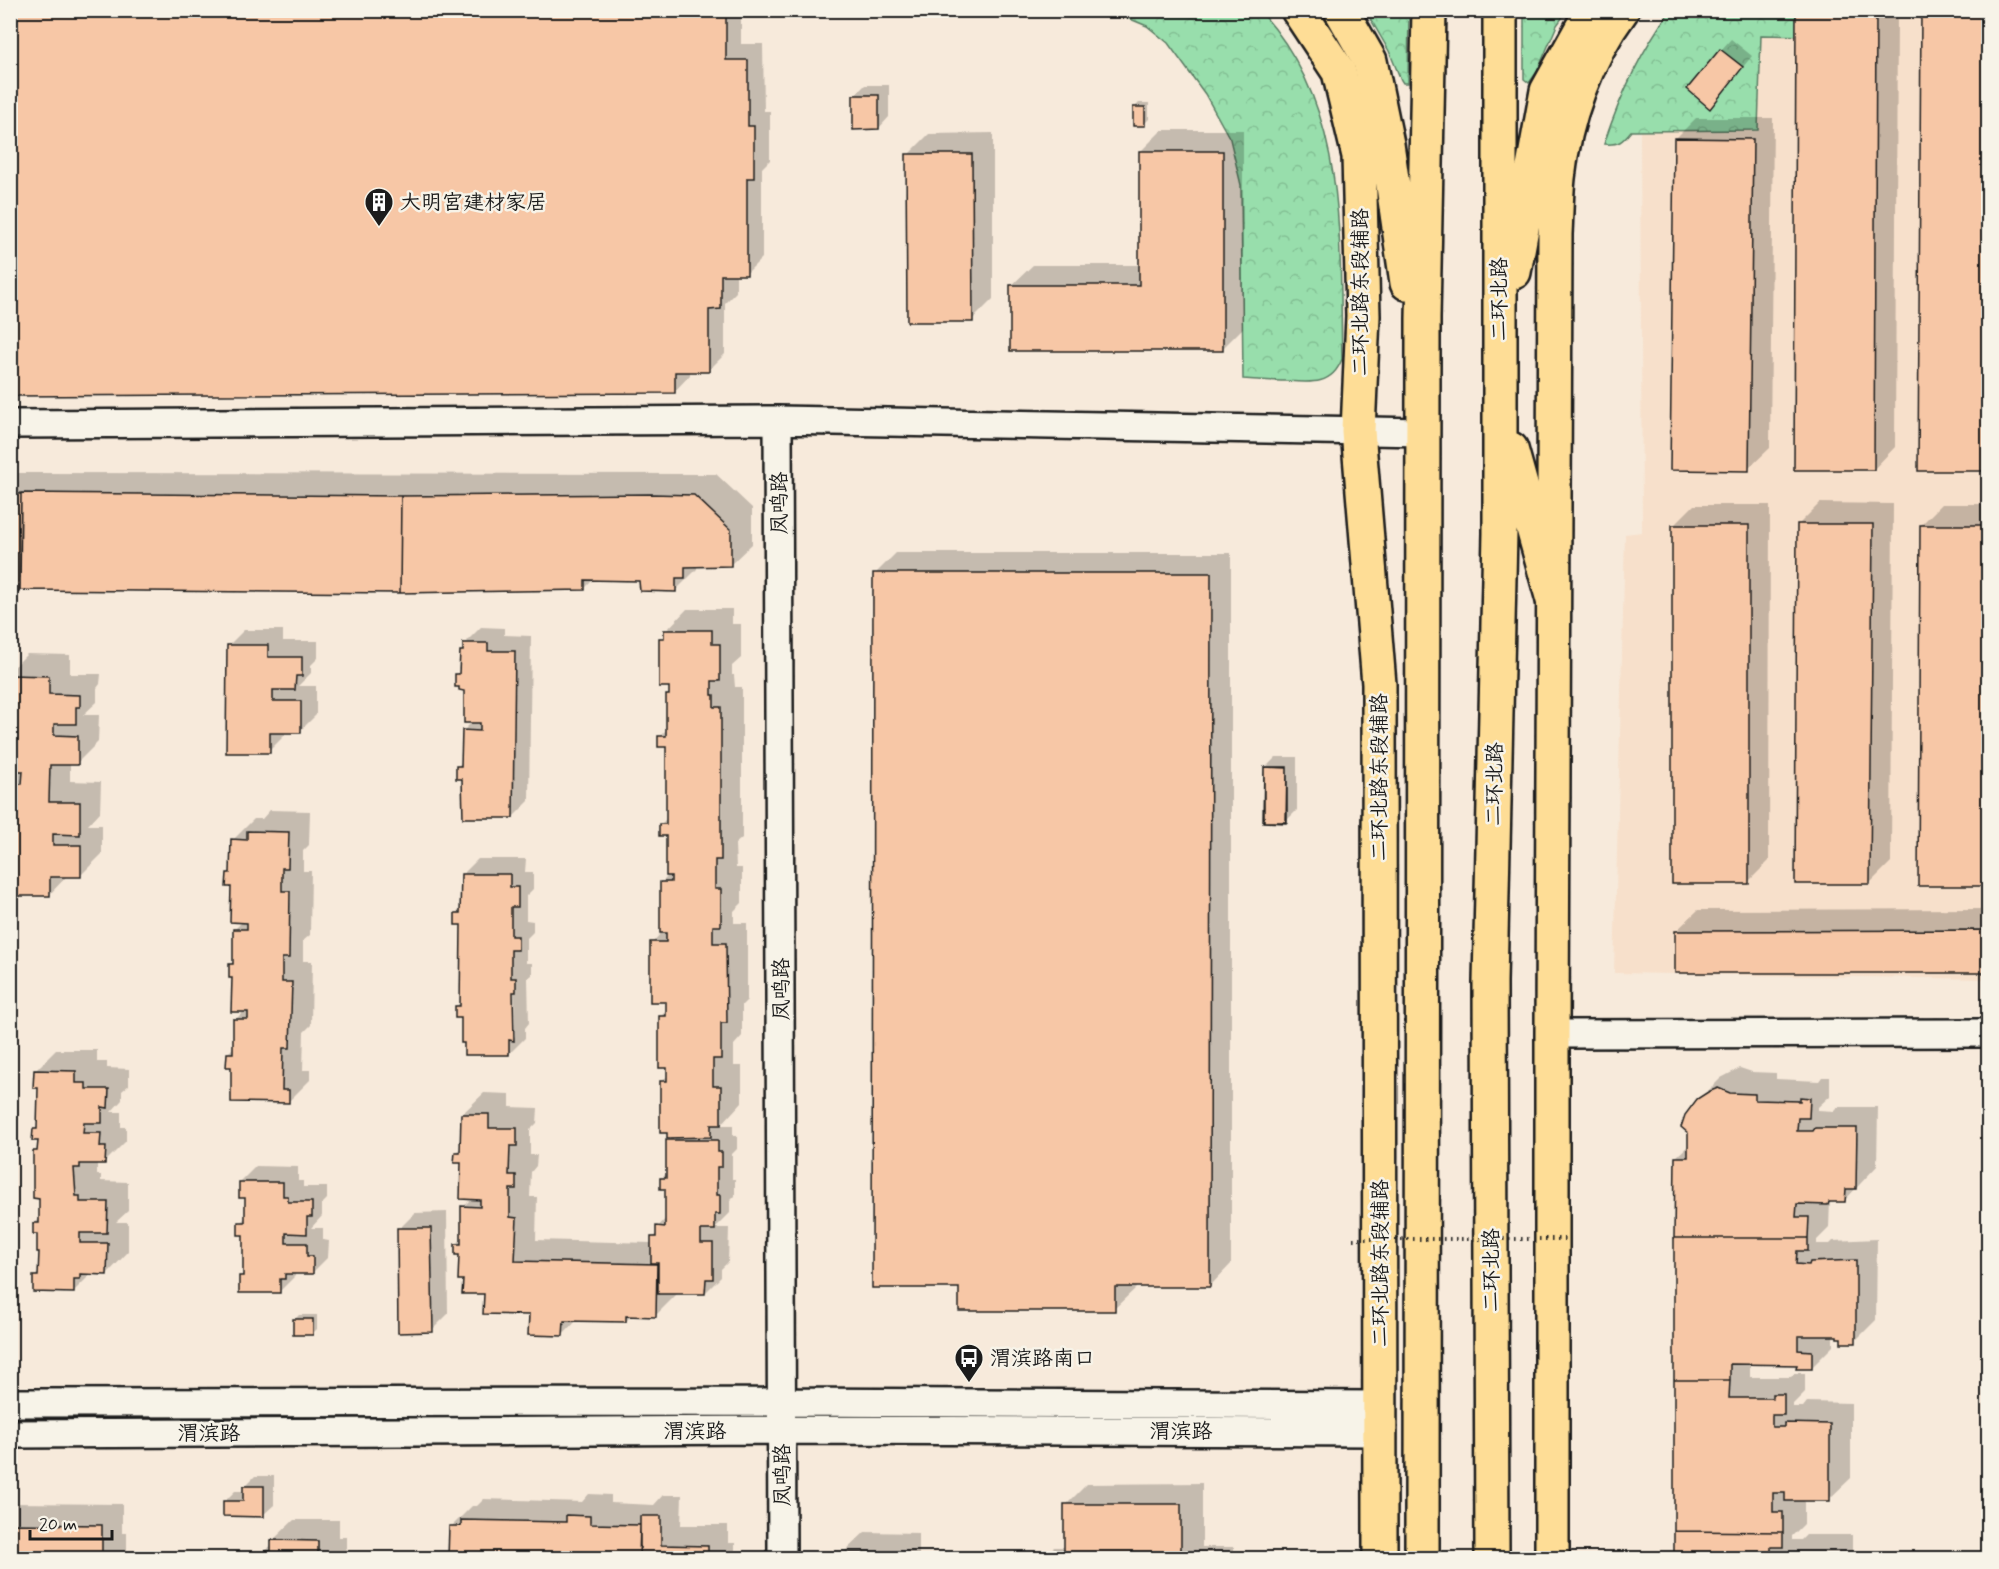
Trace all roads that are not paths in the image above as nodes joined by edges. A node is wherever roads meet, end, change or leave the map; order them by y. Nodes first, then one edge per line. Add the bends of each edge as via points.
1 (1298, 10) edge
2 (1341, 10) edge
3 (1429, 10) edge
4 (1500, 10) edge
5 (1592, 10) edge
6 (1622, 10) edge
7 (1499, 357) junction
8 (1423, 396) junction
9 (1499, 406) junction
10 (778, 420) junction
11 (10, 424) edge
12 (1358, 431) junction
13 (1423, 432) junction
14 (1553, 600) junction
15 (1989, 1033) edge
16 (1552, 1034) junction
17 (782, 1402) junction
18 (10, 1403) edge
19 (1380, 1419) junction
20 (783, 1430) junction
21 (10, 1434) edge
22 (782, 1558) edge
23 (1380, 1558) edge
24 (1422, 1558) edge
25 (1492, 1558) edge
26 (1552, 1558) edge

1 - 12 main road, 二环北路东段辅路 via 1339,72 1359,156 1363,316
2 - 8 main road via 1370,61 1387,144
3 - 8 main road
4 - 7 main road, 二环北路
5 - 7 main road via 1547,91
6 - 14 main road via 1583,77 1567,128 1558,178
7 - 9 main road, 二环北路
8 - 13 main road
9 - 14 main road
9 - 25 main road, 二环北路 via 1490,982
10 - 11 street
10 - 12 street
10 - 17 street, 凤鸣路
12 - 13 street
12 - 19 main road, 二环北路东段辅路 via 1379,684
13 - 24 main road
14 - 16 main road
15 - 16 street
16 - 26 main road
17 - 18 street, 渭滨路
17 - 19 street, 渭滨路
17 - 20 street, 凤鸣路
19 - 20 street, 渭滨路
19 - 23 main road, 二环北路东段辅路
20 - 21 street, 渭滨路
20 - 22 street, 凤鸣路

